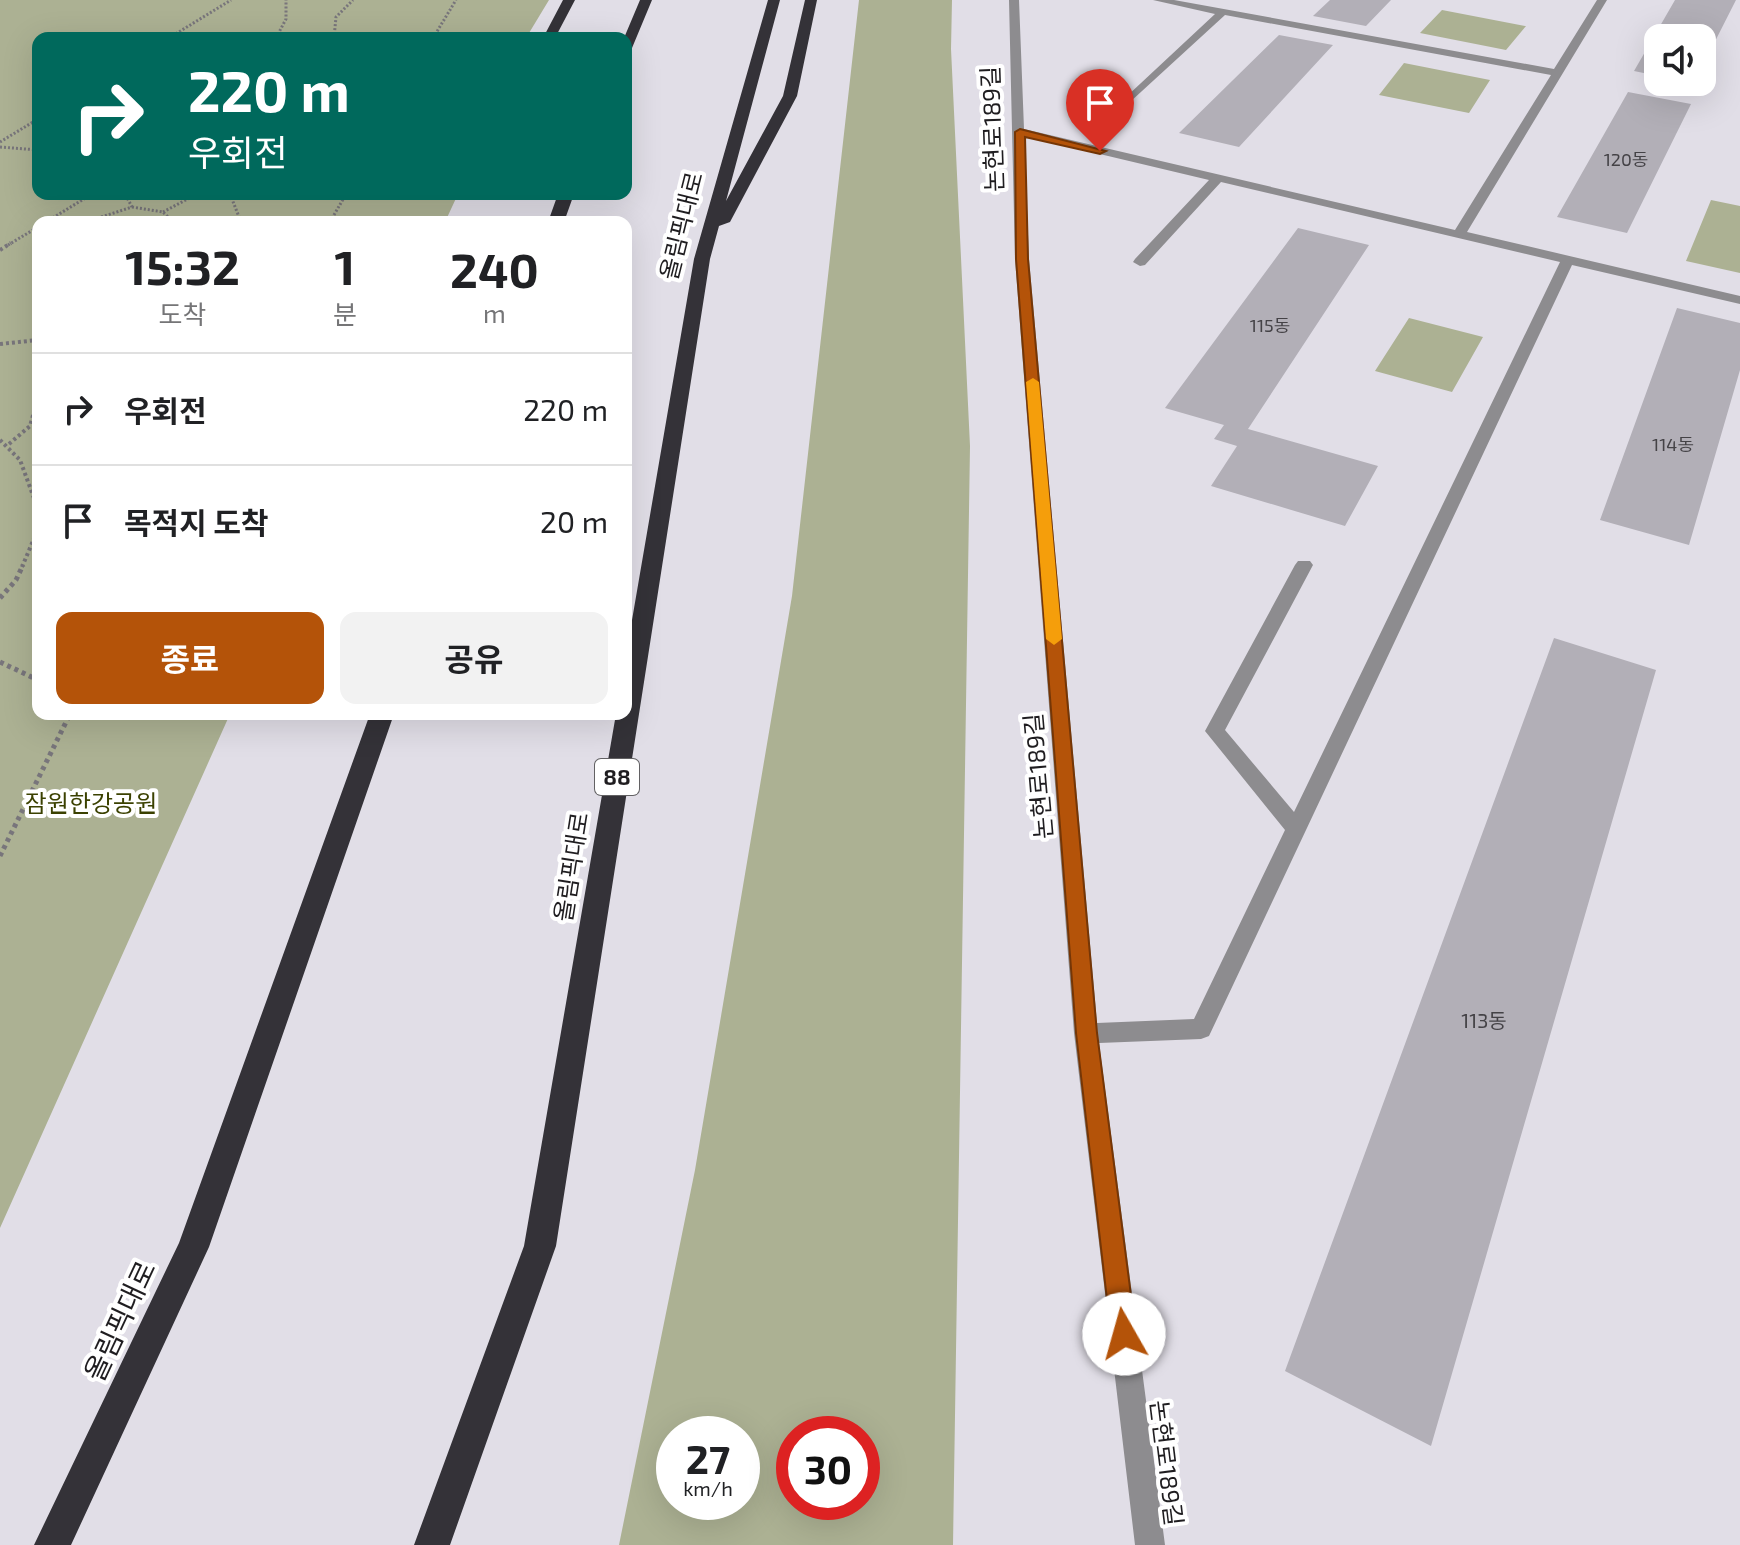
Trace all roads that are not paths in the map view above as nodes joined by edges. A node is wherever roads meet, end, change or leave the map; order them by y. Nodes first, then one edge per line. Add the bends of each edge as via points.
1 (569, 0) edge
2 (646, 0) edge
3 (774, 0) edge
4 (811, 0) edge
5 (1014, 0) edge
6 (1158, 0) edge
7 (1602, 0) edge
8 (1223, 12) junction
9 (552, 32) edge
10 (632, 34) edge
11 (1556, 73) junction
12 (1130, 99) dead end
13 (1020, 132) junction
14 (1217, 179) junction
15 (1459, 234) junction
16 (702, 259) junction
17 (1568, 260) junction
18 (1140, 262) dead end
19 (1740, 300) edge
20 (1304, 565) dead end
21 (632, 685) edge
22 (380, 720) edge
23 (626, 720) edge
24 (1297, 830) junction
25 (1086, 1033) junction
26 (52, 1545) edge
27 (432, 1545) edge
28 (1150, 1545) edge

1 - 9 highway
2 - 10 highway
3 - 16 highway, 올림픽대로 / 88
4 - 16 highway via 790,96
5 - 13 street, 논현로189길
6 - 8 street
7 - 11 street
8 - 11 street via 1248,12
8 - 12 street
11 - 15 street
13 - 14 street
13 - 25 street, 논현로189길 via 1022,259
14 - 15 street
14 - 18 street
15 - 17 street
16 - 21 highway, 올림픽대로 / 88
17 - 19 street
17 - 24 street
20 - 24 street via 1215,731
22 - 26 highway, 올림픽대로 via 193,1247
23 - 27 highway, 올림픽대로 / 88 via 540,1246
24 - 25 street via 1201,1029
25 - 28 street, 논현로189길

